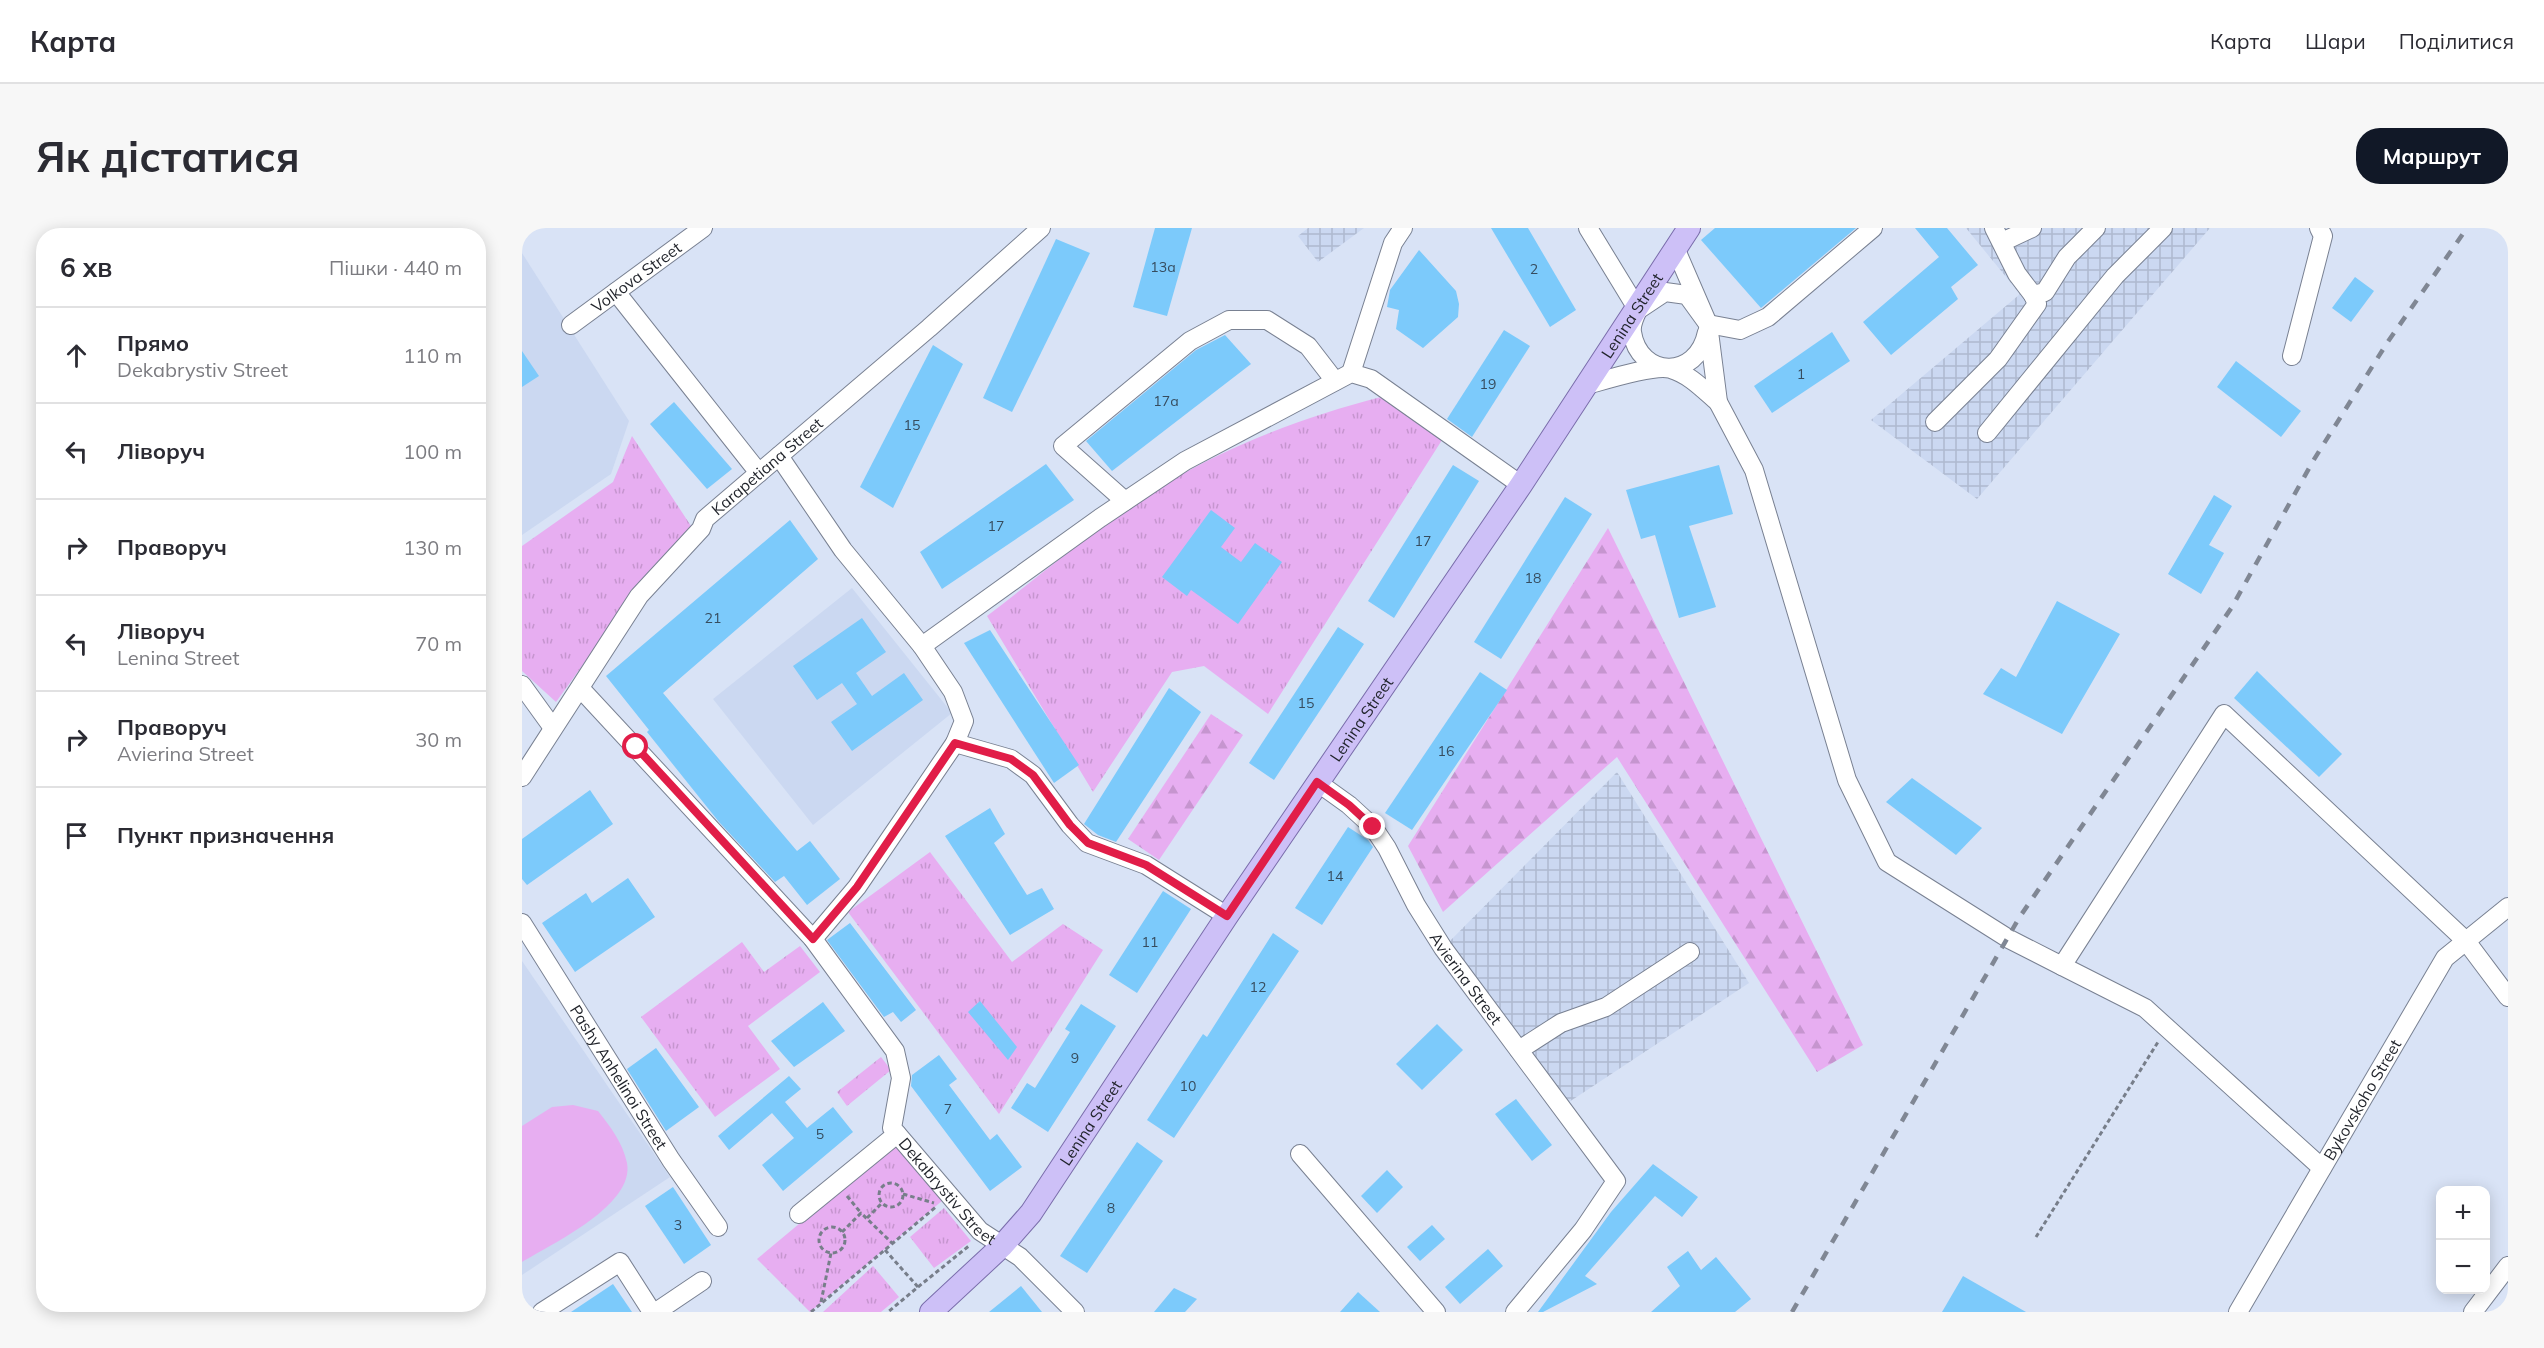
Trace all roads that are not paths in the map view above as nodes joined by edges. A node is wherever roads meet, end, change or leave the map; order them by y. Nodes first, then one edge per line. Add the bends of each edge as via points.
1 (703, 228) edge
2 (1041, 228) edge
3 (1403, 228) edge
4 (1588, 228) edge
5 (1689, 228) edge
6 (1873, 228) edge
7 (2032, 228) edge
8 (2096, 228) edge
9 (2163, 228) edge
10 (2319, 228) edge
11 (1998, 235) edge
12 (1676, 250) junction
13 (616, 292) junction
14 (2033, 295) junction
15 (1638, 310) junction
16 (1708, 324) junction
17 (571, 325) dead end
18 (2292, 356) dead end
19 (1670, 368) junction
20 (1343, 377) junction
21 (1587, 385) junction
22 (1718, 402) junction
23 (1935, 422) dead end
24 (1987, 433) dead end
25 (779, 456) junction
26 (759, 473) junction
27 (1521, 485) junction
28 (1125, 501) junction
29 (922, 646) junction
30 (522, 685) edge
31 (580, 688) junction
32 (553, 728) junction
33 (955, 743) junction
34 (522, 777) edge
35 (1317, 782) junction
36 (2508, 907) edge
37 (1227, 916) junction
38 (522, 923) edge
39 (813, 939) junction
40 (2466, 941) junction
41 (1690, 952) dead end
42 (2062, 966) junction
43 (2508, 997) edge
44 (1519, 1050) junction
45 (897, 1134) junction
46 (1300, 1154) dead end
47 (2322, 1168) junction
48 (799, 1215) dead end
49 (718, 1227) dead end
50 (993, 1240) junction
51 (2508, 1266) edge
52 (702, 1281) dead end
53 (542, 1312) edge
54 (654, 1312) edge
55 (931, 1312) edge
56 (1075, 1312) edge
57 (1436, 1312) edge
58 (1515, 1312) edge
59 (2238, 1312) edge
60 (2473, 1312) edge

1 - 13 street, Volkova Street
2 - 25 street, Karapetiana Street
3 - 20 street via 1393,243
4 - 15 street
5 - 12 main road, Lenina Street
6 - 16 street via 1768,317 1740,330
7 - 11 street
8 - 14 street via 2067,256 2045,292
9 - 24 street via 2115,276
10 - 18 street via 2323,236
11 - 14 street via 2017,274
12 - 15 main road, Lenina Street
12 - 16 street
13 - 17 street, Volkova Street
13 - 26 street
14 - 23 street via 2037,304 1998,359
15 - 16 street via 1665,292 1687,295
15 - 19 street via 1632,330 1637,350 1650,363
15 - 21 main road, Lenina Street
16 - 19 street via 1703,349 1689,363
16 - 22 street
19 - 21 street
19 - 22 street via 1694,381
20 - 27 street via 1371,379
20 - 28 street via 1185,461
20 - 28 street via 1308,346 1267,320 1229,320 1190,341 1063,446
21 - 27 main road, Lenina Street
22 - 42 street via 1754,470 1847,780 1887,862 2009,939
25 - 26 street, Karapetiana Street
25 - 29 street via 843,550
26 - 31 street, Karapetiana Street via 705,519 701,529 639,596
27 - 35 main road, Lenina Street
28 - 29 street
29 - 33 street via 953,692 964,721
30 - 32 street
31 - 32 street, Karapetiana Street
31 - 39 street, Dekabrystiv Street
32 - 34 street, Karapetiana Street
33 - 37 street via 1011,759 1033,775 1088,843 1146,865
33 - 39 street via 857,887
35 - 37 main road, Lenina Street
35 - 44 street, Avierina Street via 1373,827 1443,948
36 - 40 street, Bykovskoho Street
37 - 50 main road, Lenina Street via 1031,1213
38 - 49 street, Pashy Anhelinoi Street via 671,1160
39 - 45 street, Dekabrystiv Street via 895,1051 901,1078 892,1128
40 - 42 street via 2224,714
40 - 43 street
40 - 47 street, Bykovskoho Street via 2445,958
41 - 44 street via 1606,1007 1561,1023
42 - 47 street via 2145,1008
44 - 58 street, Avierina Street via 1616,1181 1583,1230
45 - 48 street
45 - 50 street, Dekabrystiv Street via 944,1200
46 - 57 street
47 - 59 street, Bykovskoho Street
50 - 55 main road, Lenina Street
50 - 56 street, Dekabrystiv Street via 1020,1257
51 - 60 street
52 - 54 street
53 - 54 street via 620,1262

